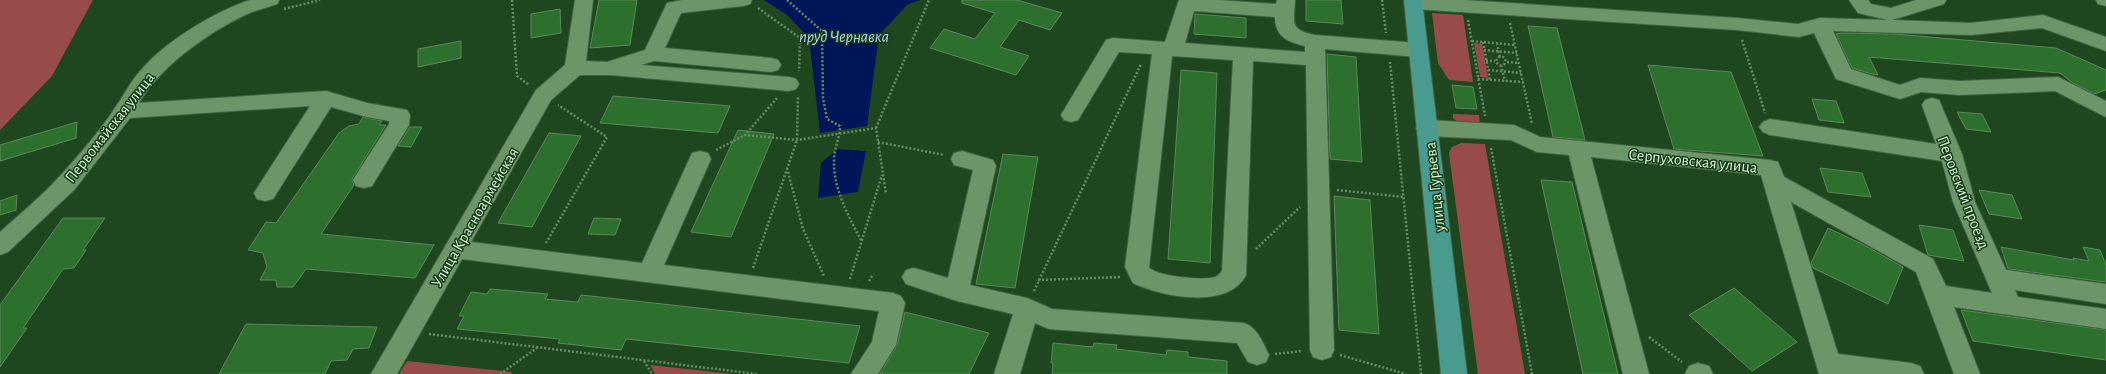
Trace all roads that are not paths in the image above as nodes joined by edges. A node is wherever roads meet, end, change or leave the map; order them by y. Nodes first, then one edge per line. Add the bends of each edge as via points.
1 (270, 0) edge
2 (584, 0) edge
3 (1937, 0) edge
4 (1414, 1) edge
5 (749, 2) edge
6 (1188, 2) edge
7 (670, 4) edge
8 (1862, 5) edge
9 (1285, 6) edge
10 (1544, 6) edge
11 (1820, 24) junction
12 (2106, 44) edge
13 (1162, 49) junction
14 (1418, 50) junction
15 (1315, 51) junction
16 (653, 54) junction
17 (1243, 54) junction
18 (771, 65) dead end
19 (575, 68) junction
20 (608, 69) junction
21 (795, 85) road end
22 (326, 98) junction
23 (1932, 105) dead end
24 (2106, 110) edge
25 (124, 111) junction
26 (1071, 116) dead end
27 (1770, 127) road end
28 (1427, 128) junction
29 (1578, 149) junction
30 (1951, 154) junction
31 (700, 159) road end
32 (962, 159) road end
33 (364, 180) dead end
34 (1774, 182) junction
35 (265, 193) dead end
36 (0, 246) edge
37 (456, 249) junction
38 (648, 274) junction
39 (914, 278) dead end
40 (1998, 278) junction
41 (957, 291) junction
42 (2106, 294) edge
43 (1938, 295) junction
44 (2010, 306) junction
45 (1027, 308) junction
46 (2106, 319) edge
47 (1322, 350) road end
48 (1257, 355) road end
49 (1830, 368) edge
50 (384, 374) edge
51 (864, 374) edge
52 (1007, 374) edge
53 (1454, 374) edge
54 (1636, 374) edge
55 (1911, 374) edge
56 (1967, 374) edge

1 - 25 street, Первомайская улица via 239,10 174,51 151,71
2 - 19 street
3 - 8 street via 1891,14
4 - 10 street via 1507,9
4 - 14 main road, улица Гурьева
5 - 7 street
6 - 9 street
6 - 13 street
7 - 16 street
9 - 15 street via 1284,28
10 - 11 street via 1799,31
11 - 12 street via 1971,29 2043,21
11 - 24 street via 1843,74 1900,92 1920,85 1960,88 2058,84
13 - 17 street
13 - 17 street via 1137,267 1141,276 1150,282 1213,287 1226,283 1234,276
13 - 26 street via 1113,45
14 - 15 street via 1389,48
14 - 28 main road, улица Гурьева
15 - 17 street
15 - 47 street
16 - 18 street
16 - 20 street
19 - 20 street
19 - 37 street, Улица Красноармейская via 543,95
20 - 21 street
22 - 25 street
22 - 33 street via 366,110 400,115 399,125
22 - 35 street
23 - 30 street, Перовский проезд
25 - 36 street, Первомайская улица via 67,183
27 - 30 street
28 - 29 street, Серпуховская улица via 1514,133 1537,144
28 - 53 main road, улица Гурьева
29 - 34 street, Серпуховская улица via 1770,168
29 - 54 street
30 - 40 street, Перовский проезд via 1964,202
31 - 38 street
32 - 41 street via 985,166
34 - 43 street via 1925,266
34 - 49 street, Серпуховская улица
37 - 38 street
37 - 50 street, Улица Красноармейская
38 - 51 street via 893,303 884,345
39 - 41 street
40 - 42 street
40 - 44 street, Перовский проезд
41 - 45 street
43 - 44 street
43 - 56 street
44 - 46 street
45 - 48 street via 1049,319 1244,334
45 - 52 street
49 - 55 street

